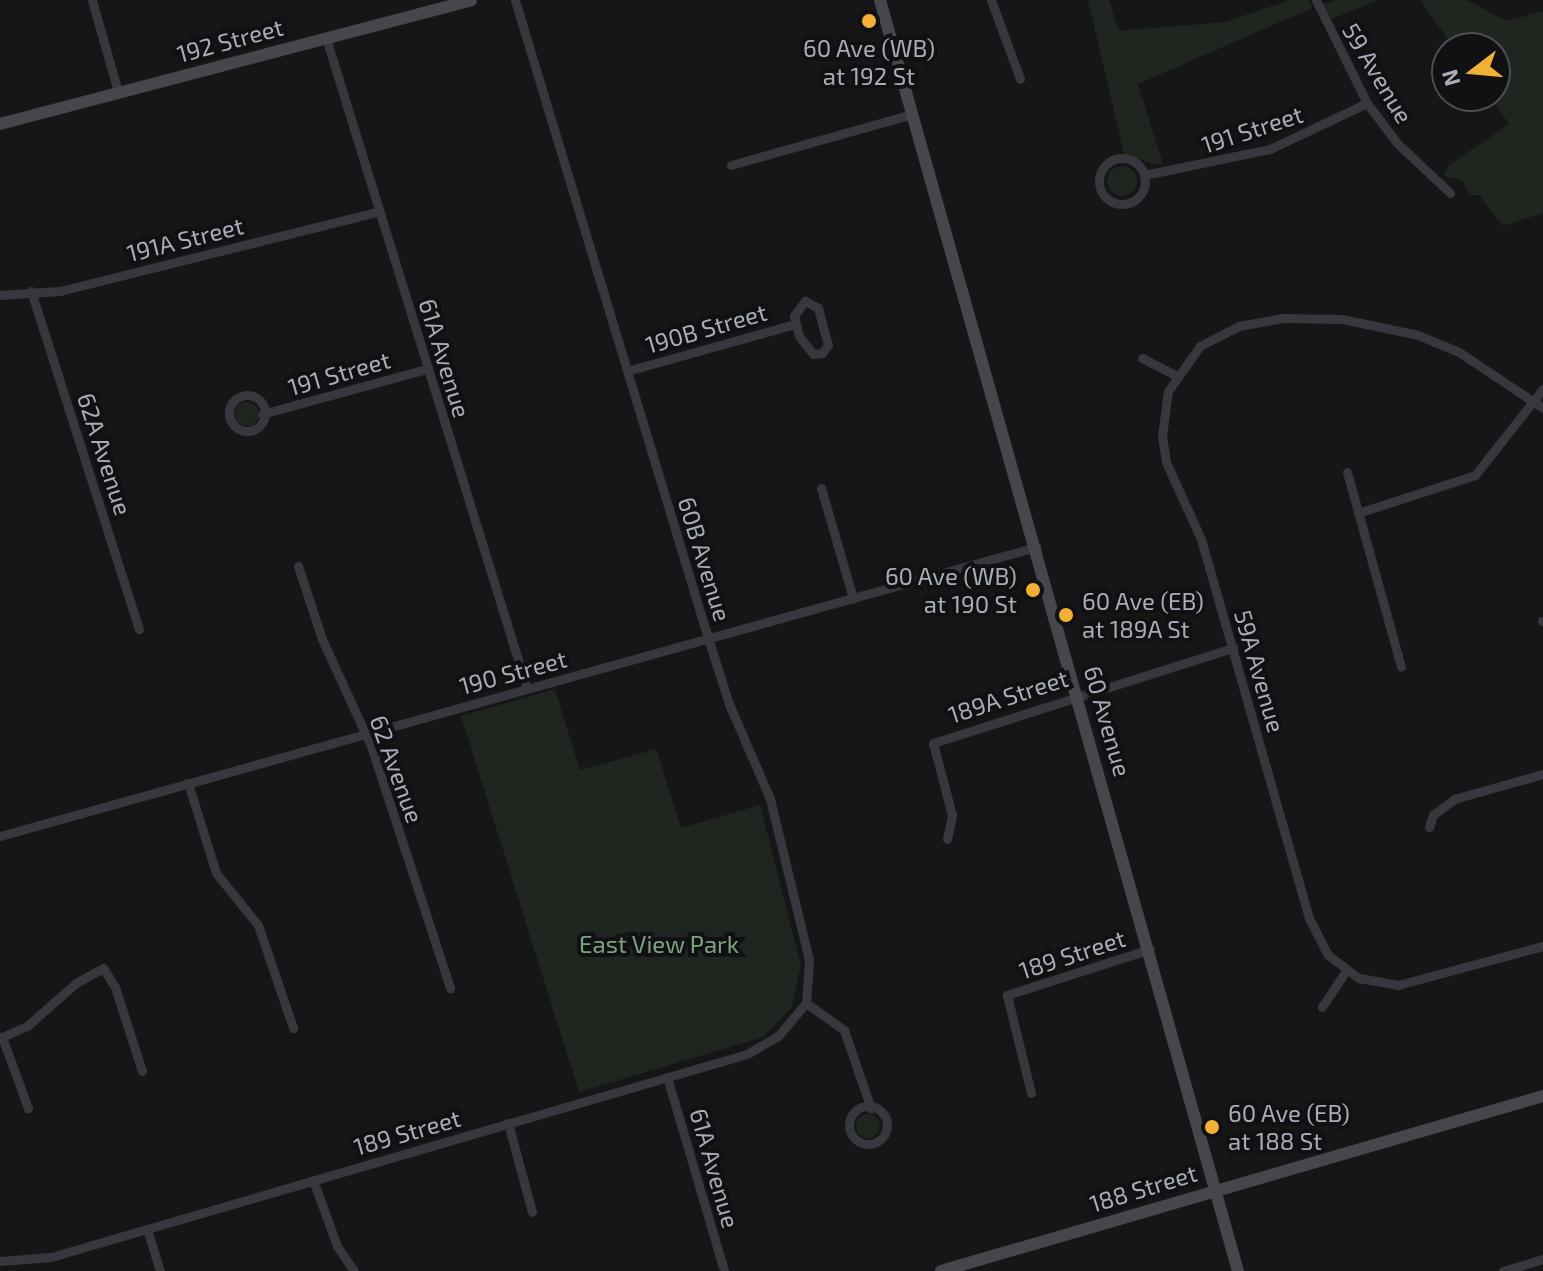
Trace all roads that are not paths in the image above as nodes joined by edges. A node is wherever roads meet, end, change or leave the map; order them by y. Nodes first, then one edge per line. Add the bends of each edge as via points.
1 (92, 0) edge
2 (471, 0) edge
3 (515, 0) edge
4 (880, 0) edge
5 (991, 0) edge
6 (1316, 0) edge
7 (326, 38) junction
8 (1020, 79) dead end
9 (118, 92) junction
10 (1367, 103) junction
11 (913, 114) junction
12 (0, 124) edge
13 (731, 165) dead end
14 (1144, 175) junction
15 (1450, 193) dead end
16 (378, 212) junction
17 (31, 291) junction
18 (0, 295) edge
19 (795, 324) junction
20 (1142, 358) dead end
21 (427, 369) junction
22 (627, 371) junction
23 (1176, 375) junction
24 (1543, 389) edge
25 (1539, 405) edge
26 (262, 414) junction
27 (1347, 472) dead end
28 (821, 488) dead end
29 (1361, 512) junction
30 (1036, 547) junction
31 (298, 566) dead end
32 (853, 598) junction
33 (139, 629) dead end
34 (708, 639) junction
35 (1233, 648) junction
36 (1401, 667) dead end
37 (527, 689) junction
38 (1078, 696) junction
39 (366, 734) junction
40 (1543, 774) edge
41 (188, 783) junction
42 (1429, 827) dead end
43 (0, 836) edge
44 (947, 839) dead end
45 (1543, 946) edge
46 (1150, 949) junction
47 (1345, 972) junction
48 (450, 988) dead end
49 (806, 1003) junction
50 (1322, 1007) dead end
51 (293, 1028) dead end
52 (1, 1038) edge
53 (142, 1071) dead end
54 (667, 1077) junction
55 (1031, 1093) dead end
56 (1543, 1096) edge
57 (28, 1108) dead end
58 (871, 1109) junction
59 (508, 1123) junction
60 (313, 1180) junction
61 (1215, 1189) junction
62 (532, 1212) dead end
63 (147, 1229) junction
64 (1543, 1259) edge
65 (1, 1265) edge
66 (160, 1271) edge
67 (354, 1271) edge
68 (724, 1271) edge
69 (941, 1271) edge
70 (1238, 1271) edge
71 (1503, 1271) edge

1 - 9 street
2 - 7 street, 192 Street
3 - 22 street, 60B Avenue
4 - 11 street, 60 Avenue
5 - 8 street
6 - 10 street, 59 Avenue
7 - 9 street, 192 Street
7 - 16 street, 61A Avenue
9 - 12 street, 192 Street
10 - 14 street, 191 Street via 1270,149
10 - 15 street, 59 Avenue via 1397,143
11 - 13 street
11 - 30 street, 60 Avenue
14 - 14 street via 1133,161 1112,160 1101,171 1100,187 1115,203 1131,202 1144,188
16 - 17 street, 191A Street via 60,291
16 - 21 street, 61A Avenue
17 - 18 street, 191A Street
17 - 33 street, 62A Avenue
19 - 19 street via 805,348 822,353 828,345 818,308 805,301 797,307
19 - 22 street, 190B Street
20 - 23 street
21 - 26 street, 191 Street
21 - 37 street, 61A Avenue
22 - 34 street, 60B Avenue
23 - 25 street via 1215,336 1283,318 1384,326 1459,352
23 - 35 street, 59A Avenue via 1165,402 1163,447 1201,539
24 - 25 street
25 - 29 street via 1475,475
26 - 26 street via 253,395 240,393 233,399 236,423 244,433 260,429
27 - 29 street
28 - 32 street
29 - 36 street
30 - 32 street, 190 Street
30 - 38 street, 60 Avenue
31 - 39 street, 62 Avenue via 322,639
32 - 34 street, 190 Street
34 - 37 street, 190 Street
34 - 49 street, 60B Avenue via 770,799 799,904 809,960
35 - 38 street, 189A Street
35 - 47 street, 59A Avenue via 1309,918 1328,955
37 - 39 street, 190 Street
38 - 44 street, 189A Street via 933,743 952,815
38 - 46 street, 60 Avenue
39 - 41 street, 190 Street
39 - 48 street, 62 Avenue
40 - 42 street via 1454,799 1433,815
41 - 43 street, 190 Street
41 - 51 street via 216,873 258,925
45 - 47 street via 1407,984 1373,983
46 - 55 street, 189 Street via 1007,995
46 - 61 street, 60 Avenue
47 - 50 street
49 - 54 street, 189 Street via 763,1048
49 - 58 street via 844,1030
52 - 53 street via 27,1026 76,983 103,968 115,987
52 - 57 street
54 - 59 street, 189 Street
54 - 68 street, 61A Avenue
56 - 61 street, 188 Street
58 - 58 street via 886,1111 889,1130 865,1141 850,1139 850,1118
59 - 60 street, 189 Street
59 - 62 street
60 - 63 street, 189 Street
60 - 67 street via 337,1246
61 - 69 street, 188 Street
61 - 70 street, 60 Avenue
63 - 65 street, 189 Street via 51,1257
63 - 66 street
64 - 71 street

